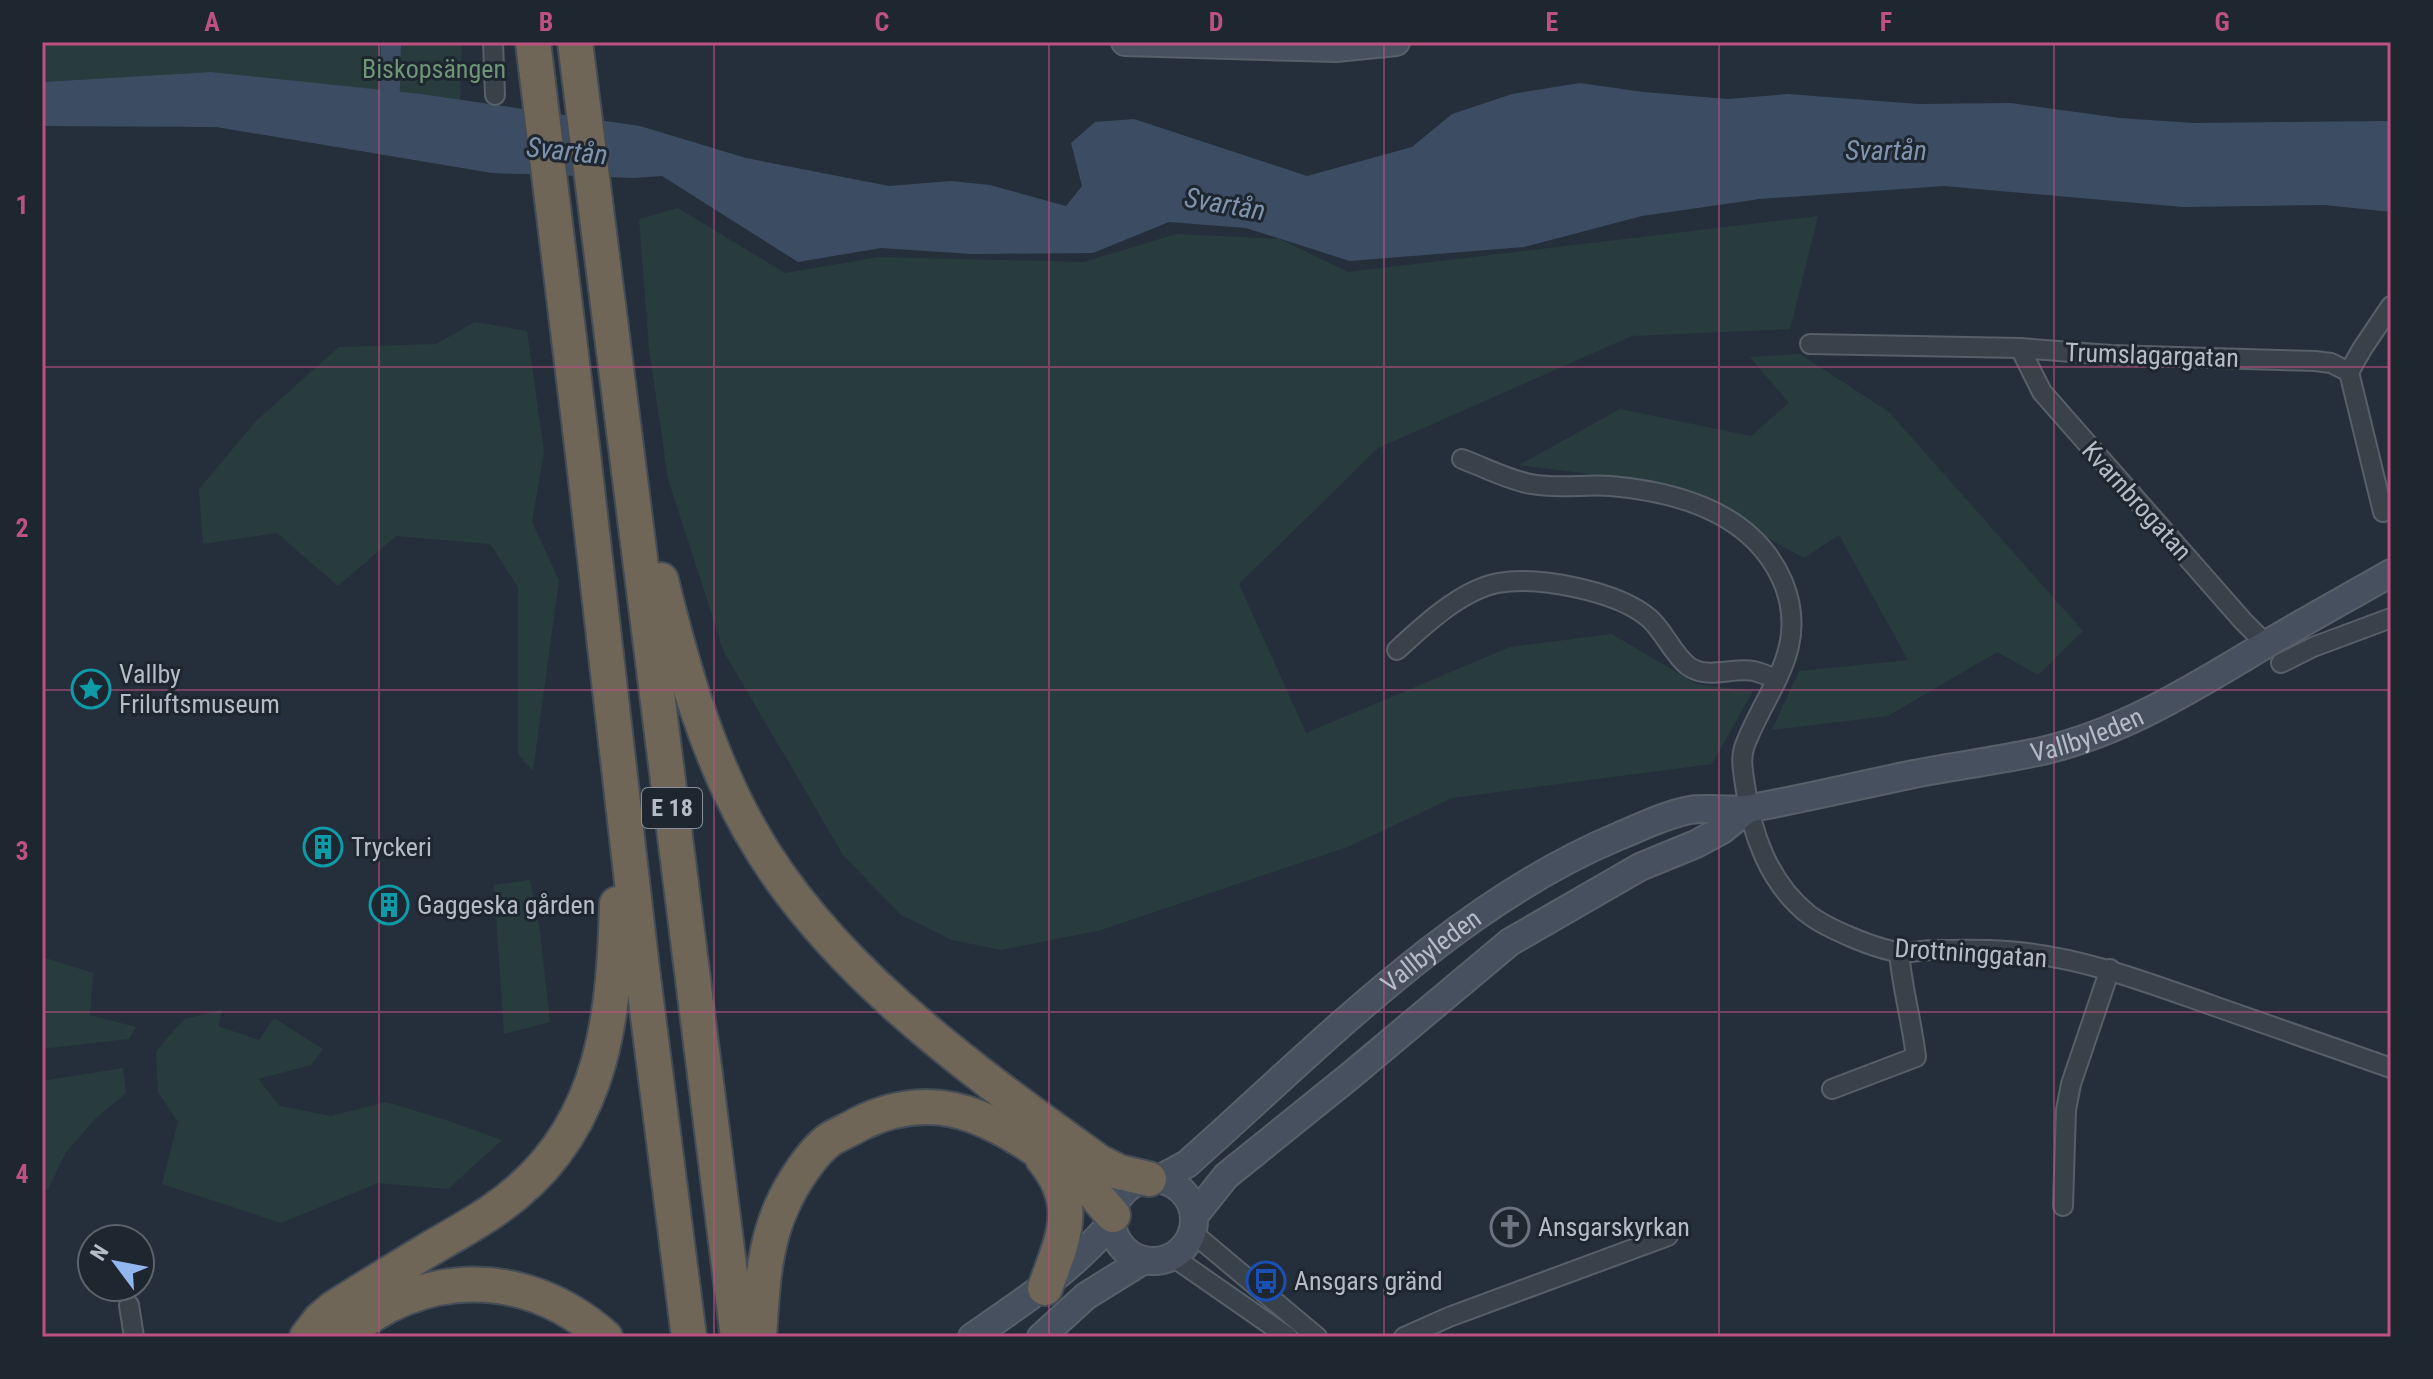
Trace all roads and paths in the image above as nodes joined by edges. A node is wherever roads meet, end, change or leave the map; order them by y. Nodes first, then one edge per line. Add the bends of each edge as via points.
1 (493, 42) edge
2 (533, 42) edge
3 (575, 42) edge
4 (1125, 42) edge
5 (1396, 42) edge
6 (495, 95) dead end
7 (2391, 306) edge
8 (1810, 344) dead end
9 (2020, 348) junction
10 (2349, 372) junction
11 (626, 451) junction
12 (1462, 459) dead end
13 (2383, 512) dead end
14 (2391, 573) edge
15 (2391, 618) edge
16 (1397, 650) dead end
17 (2274, 654) junction
18 (1777, 679) junction
19 (625, 809) junction
20 (1748, 809) junction
21 (1899, 952) junction
22 (2110, 969) junction
23 (2391, 1068) edge
24 (1832, 1089) dead end
25 (1032, 1146) junction
26 (1154, 1179) junction
27 (2063, 1206) dead end
28 (1112, 1219) junction
29 (1194, 1224) junction
30 (1668, 1236) dead end
31 (1173, 1257) junction
32 (1144, 1260) junction
33 (1045, 1288) junction
34 (129, 1305) dead end
35 (134, 1337) edge
36 (307, 1337) edge
37 (342, 1337) edge
38 (605, 1337) edge
39 (689, 1337) edge
40 (738, 1337) edge
41 (759, 1337) edge
42 (972, 1337) edge
43 (1041, 1337) edge
44 (1288, 1337) edge
45 (1317, 1337) edge
46 (1404, 1337) edge

1 - 6 street
2 - 19 highway, E 18
3 - 11 highway, E 18
4 - 5 main road via 1336,48
7 - 10 street
8 - 9 street, Trumslagargatan
9 - 10 street, Trumslagargatan via 2315,361
9 - 17 street, Kvarnbrogatan via 2042,392 2073,430
10 - 13 street
11 - 26 highway, E 18 via 637,460 657,564 716,764 783,882 858,967 948,1049 1099,1162
11 - 40 highway, E 18
12 - 18 street, Drottninggatan via 1530,484 1611,486 1681,499 1717,512 1747,532 1766,552 1790,601 1793,631
14 - 17 main road, Vallbyleden
15 - 17 street via 2313,647
16 - 18 street via 1468,595 1496,583 1526,582 1573,586 1629,606 1650,619 1689,667 1707,673 1752,671
17 - 20 main road, Vallbyleden via 2085,738
18 - 20 street, Drottninggatan via 1744,748
19 - 36 highway, E 18 via 614,820 615,961 607,1029 598,1069 575,1122 548,1163 518,1192 334,1308
19 - 39 highway, E 18
20 - 21 street, Drottninggatan via 1756,838 1786,894 1833,930
20 - 26 main road, Vallbyleden via 1687,811 1616,837 1554,868 1427,953 1187,1164
20 - 29 main road, Vallbyleden via 1722,830 1640,867 1510,942 1226,1176
21 - 22 street, Drottninggatan via 2008,951
21 - 24 street via 1916,1057
22 - 23 street, Drottninggatan
22 - 27 street via 2071,1084
25 - 28 highway via 1082,1181
25 - 33 highway via 1066,1199 1058,1253
25 - 41 highway via 968,1111 921,1106 873,1117 831,1139 792,1187 773,1231
26 - 28 main road via 1125,1191
26 - 29 main road via 1184,1193
28 - 32 main road via 1122,1247
28 - 33 main road
29 - 31 main road via 1185,1246
29 - 45 street
30 - 46 street
31 - 32 main road
31 - 44 street
32 - 43 main road via 1086,1296
33 - 42 main road
34 - 35 street
37 - 38 highway via 386,1305 441,1286 476,1283 540,1298

